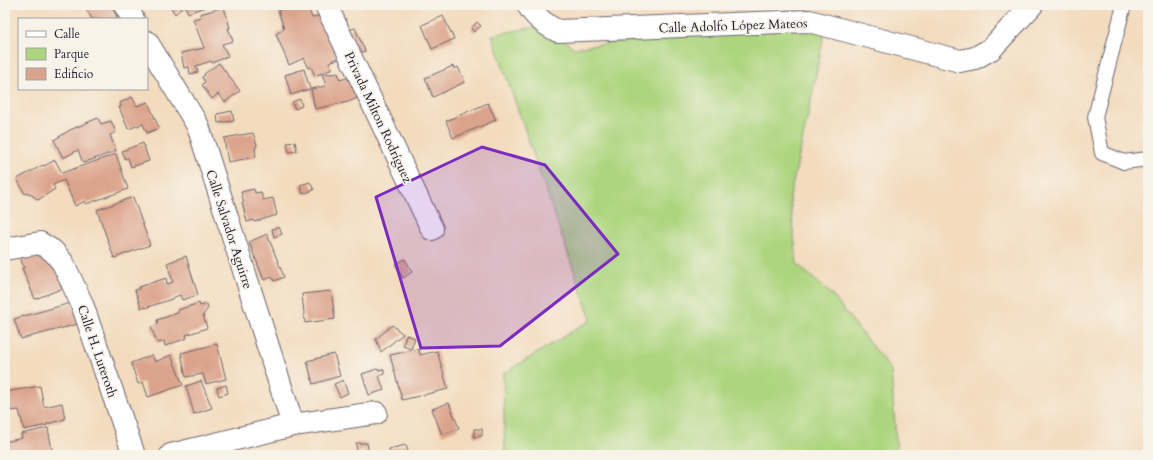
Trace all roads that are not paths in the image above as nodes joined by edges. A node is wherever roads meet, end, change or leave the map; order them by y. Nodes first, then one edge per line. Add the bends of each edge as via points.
1 (125, 5) edge
2 (326, 5) edge
3 (528, 5) edge
4 (1032, 5) edge
5 (1124, 5) edge
6 (133, 18) edge
7 (148, 44) edge
8 (1148, 159) edge
9 (432, 229) dead end
10 (5, 249) edge
11 (376, 413) dead end
12 (293, 425) junction
13 (134, 455) edge
14 (172, 455) edge

1 - 6 street
2 - 9 street, Privada Milton Rodríguez
3 - 4 street, Calle Adolfo López Mateos via 532,13 545,25 558,31 810,20 960,60 975,58 990,49
5 - 8 lane via 1095,117 1102,153 1124,162
7 - 12 street, Calle Salvador Aguirre via 198,126
10 - 13 street, Calle H. Luteroth via 40,243 53,251 63,263 82,304
11 - 12 street
12 - 14 street

